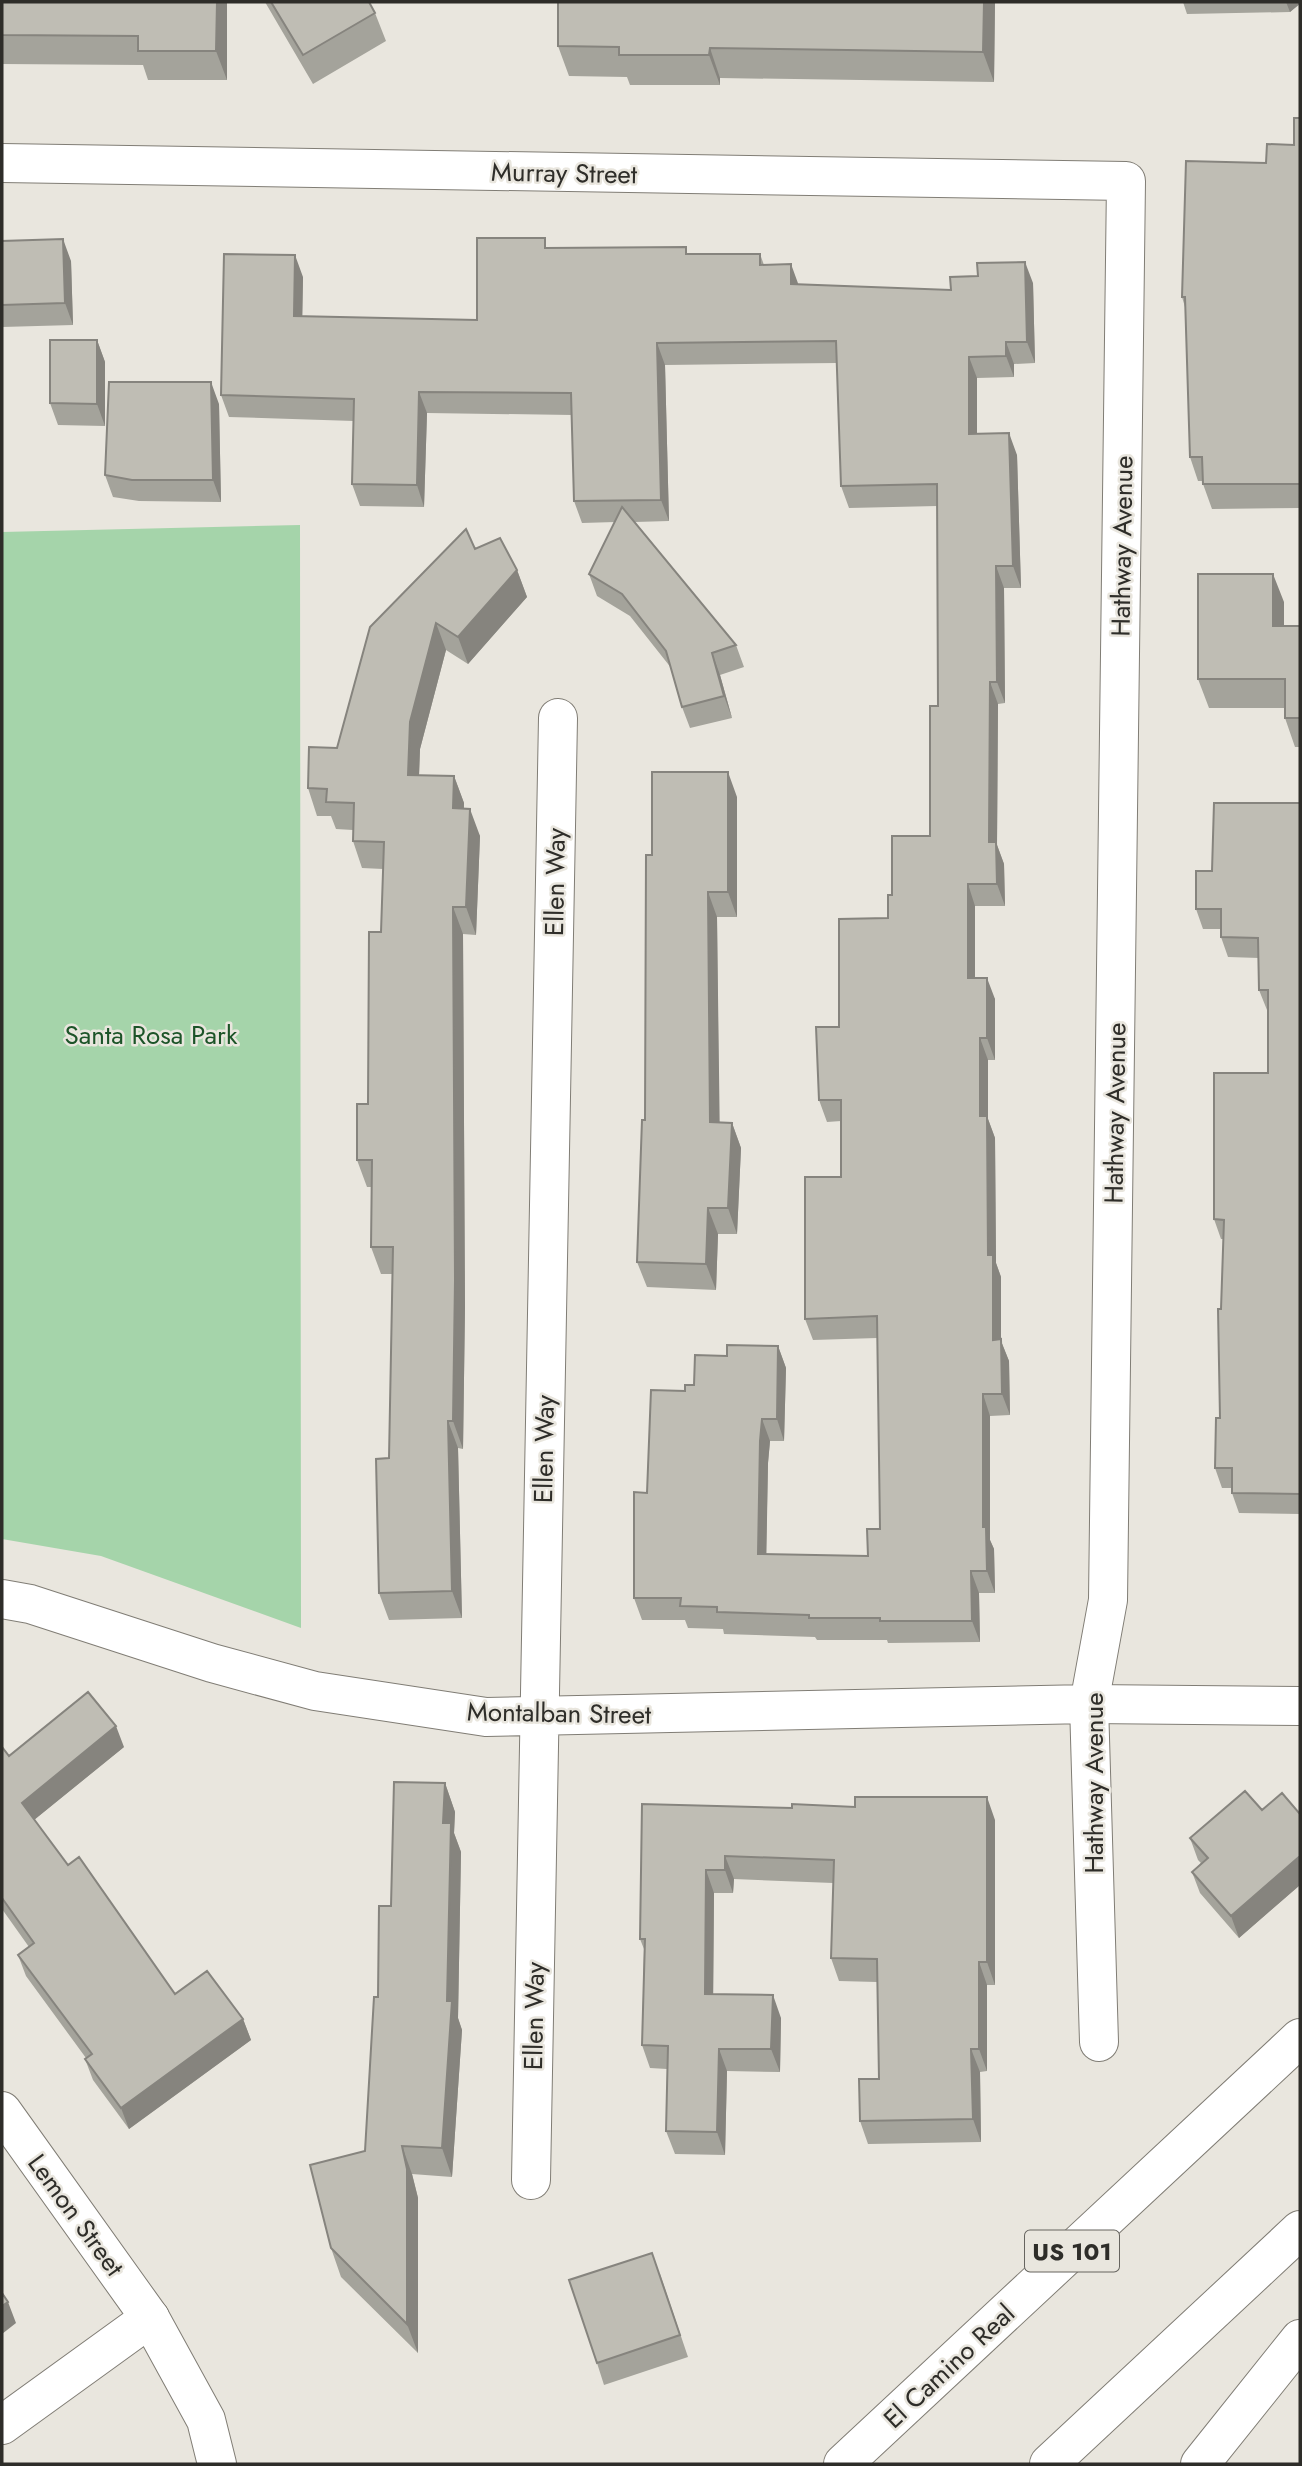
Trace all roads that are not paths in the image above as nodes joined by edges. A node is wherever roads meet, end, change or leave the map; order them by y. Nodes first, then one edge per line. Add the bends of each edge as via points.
1 (2, 163) edge
2 (1126, 181) joint
3 (558, 718) dead end
4 (2, 1599) edge
5 (1089, 1704) junction
6 (1300, 1706) edge
7 (540, 1717) junction
8 (1300, 2038) edge
9 (1099, 2042) dead end
10 (2, 2111) edge
11 (531, 2179) dead end
12 (1300, 2230) edge
13 (150, 2318) junction
14 (1300, 2339) edge
15 (2, 2425) edge
16 (217, 2464) edge
17 (843, 2464) edge
18 (1049, 2464) edge
19 (1200, 2464) edge

1 - 2 main road, Murray Street
2 - 5 main road, Hathway Avenue via 1108,1600
3 - 7 main road, Ellen Way
4 - 7 main road, Montalban Street via 315,1690 486,1717
5 - 6 main road, Montalban Street
5 - 7 main road, Montalban Street
5 - 9 main road, Hathway Avenue
7 - 11 main road, Ellen Way
8 - 17 main road, El Camino Real / US 101
10 - 13 main road, Lemon Street
12 - 18 main road
13 - 15 main road
13 - 16 main road, Lemon Street via 206,2420
14 - 19 main road

